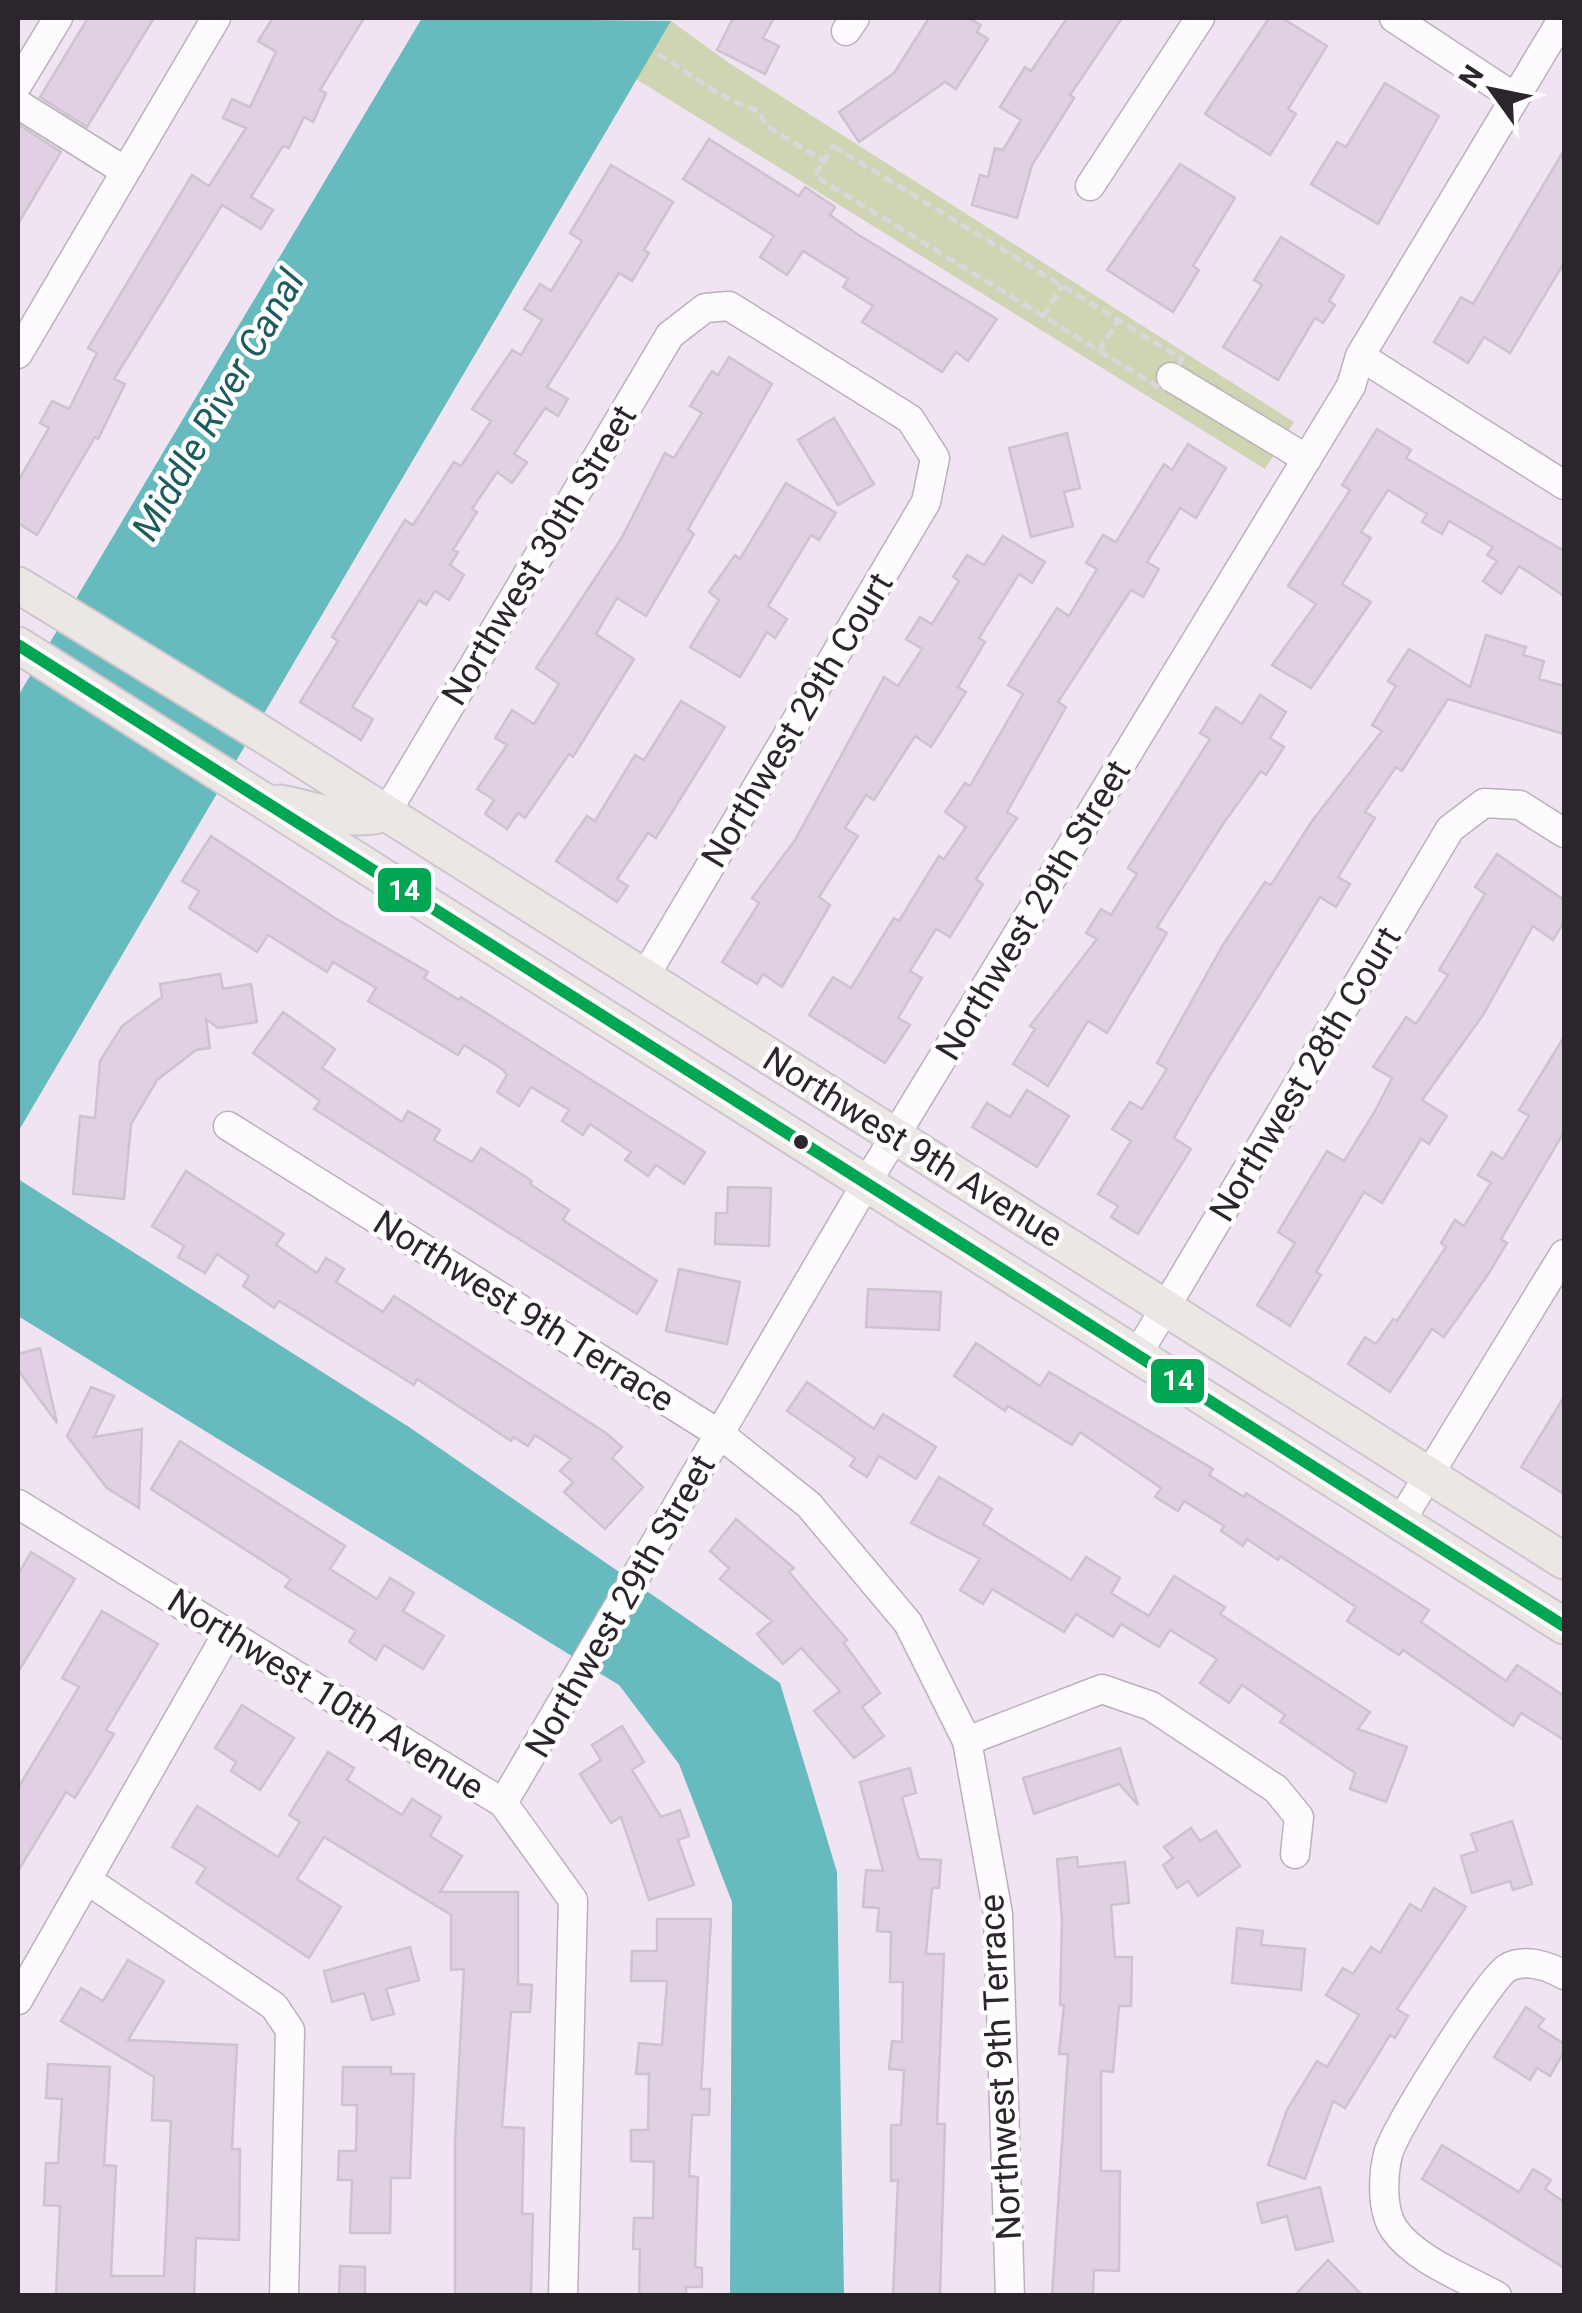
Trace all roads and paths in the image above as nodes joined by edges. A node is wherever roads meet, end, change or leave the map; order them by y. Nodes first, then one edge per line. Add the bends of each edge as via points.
1 (58, 18) edge
2 (216, 18) edge
3 (1200, 18) edge
4 (1394, 18) edge
5 (1563, 18) edge
6 (658, 54) dead end
7 (18, 84) edge
8 (1514, 97) junction
9 (18, 104) edge
10 (824, 160) junction
11 (126, 171) junction
12 (1090, 186) dead end
13 (1062, 286) junction
14 (705, 308) joint
15 (1043, 316) junction
16 (1118, 320) junction
17 (1099, 351) junction
18 (18, 354) edge
19 (1360, 356) junction
20 (1172, 377) junction
21 (1307, 460) junction
22 (1564, 485) edge
23 (18, 585) edge
24 (20, 647) edge
25 (244, 790) junction
26 (386, 813) junction
27 (1564, 833) edge
28 (645, 976) junction
29 (228, 1126) dead end
30 (895, 1136) junction
31 (868, 1182) junction
32 (1564, 1254) edge
33 (1167, 1308) junction
34 (1137, 1355) junction
35 (721, 1435) junction
36 (1431, 1474) junction
37 (18, 1504) edge
38 (1400, 1522) junction
39 (1564, 1561) edge
40 (1564, 1626) edge
41 (227, 1634) junction
42 (967, 1741) junction
43 (504, 1803) junction
44 (1295, 1854) dead end
45 (87, 1880) junction
46 (1564, 1976) edge
47 (18, 2000) edge
48 (284, 2296) edge
49 (563, 2296) edge
50 (1010, 2296) edge
51 (1496, 2296) edge

1 - 7 street
2 - 11 street
3 - 12 street
4 - 8 street
5 - 8 street, Northwest 29th Street
6 - 10 path via 724,100 759,111 766,126
8 - 19 street, Northwest 29th Street
9 - 11 street
10 - 13 path via 833,146
10 - 15 path via 815,176
11 - 18 street
13 - 15 path
13 - 16 path
14 - 26 street, Northwest 30th Street via 670,335
14 - 28 street, Northwest 29th Court via 729,306 910,419 935,458 926,502
15 - 17 path
16 - 17 path
16 - 20 path via 1182,359
17 - 20 path via 1163,390
19 - 21 street, Northwest 29th Street via 1351,386
19 - 22 street
20 - 21 street
21 - 30 street, Northwest 29th Street
23 - 26 main road, Northwest 9th Avenue
24 - 25 main road, Northwest 9th Avenue
25 - 26 main road via 346,818
25 - 31 main road, Northwest 9th Avenue
26 - 28 main road, Northwest 9th Avenue
27 - 33 street, Northwest 28th Court via 1520,805 1484,802 1450,829
28 - 30 main road, Northwest 9th Avenue
29 - 35 street, Northwest 9th Terrace
30 - 31 street, Northwest 29th Street
30 - 33 main road, Northwest 9th Avenue
31 - 34 main road, Northwest 9th Avenue
31 - 35 street, Northwest 29th Street
32 - 36 street
33 - 34 street, Northwest 28th Court
33 - 36 main road, Northwest 9th Avenue
34 - 38 main road, Northwest 9th Avenue
35 - 42 street, Northwest 9th Terrace via 809,1505 908,1623
35 - 43 street, Northwest 29th Street
36 - 38 street
36 - 39 main road, Northwest 9th Avenue
37 - 41 street, Northwest 10th Avenue
38 - 40 main road, Northwest 9th Avenue
41 - 43 street, Northwest 10th Avenue
41 - 45 street
42 - 44 street via 1102,1689 1151,1706 1276,1789 1299,1816
42 - 50 street, Northwest 9th Terrace via 998,1914
43 - 49 street, Northwest 10th Avenue via 573,1900
45 - 47 street
45 - 48 street via 274,2006 290,2030
46 - 51 street via 1546,1964 1510,1966 1485,1988 1388,2152 1384,2194 1393,2228 1420,2252

